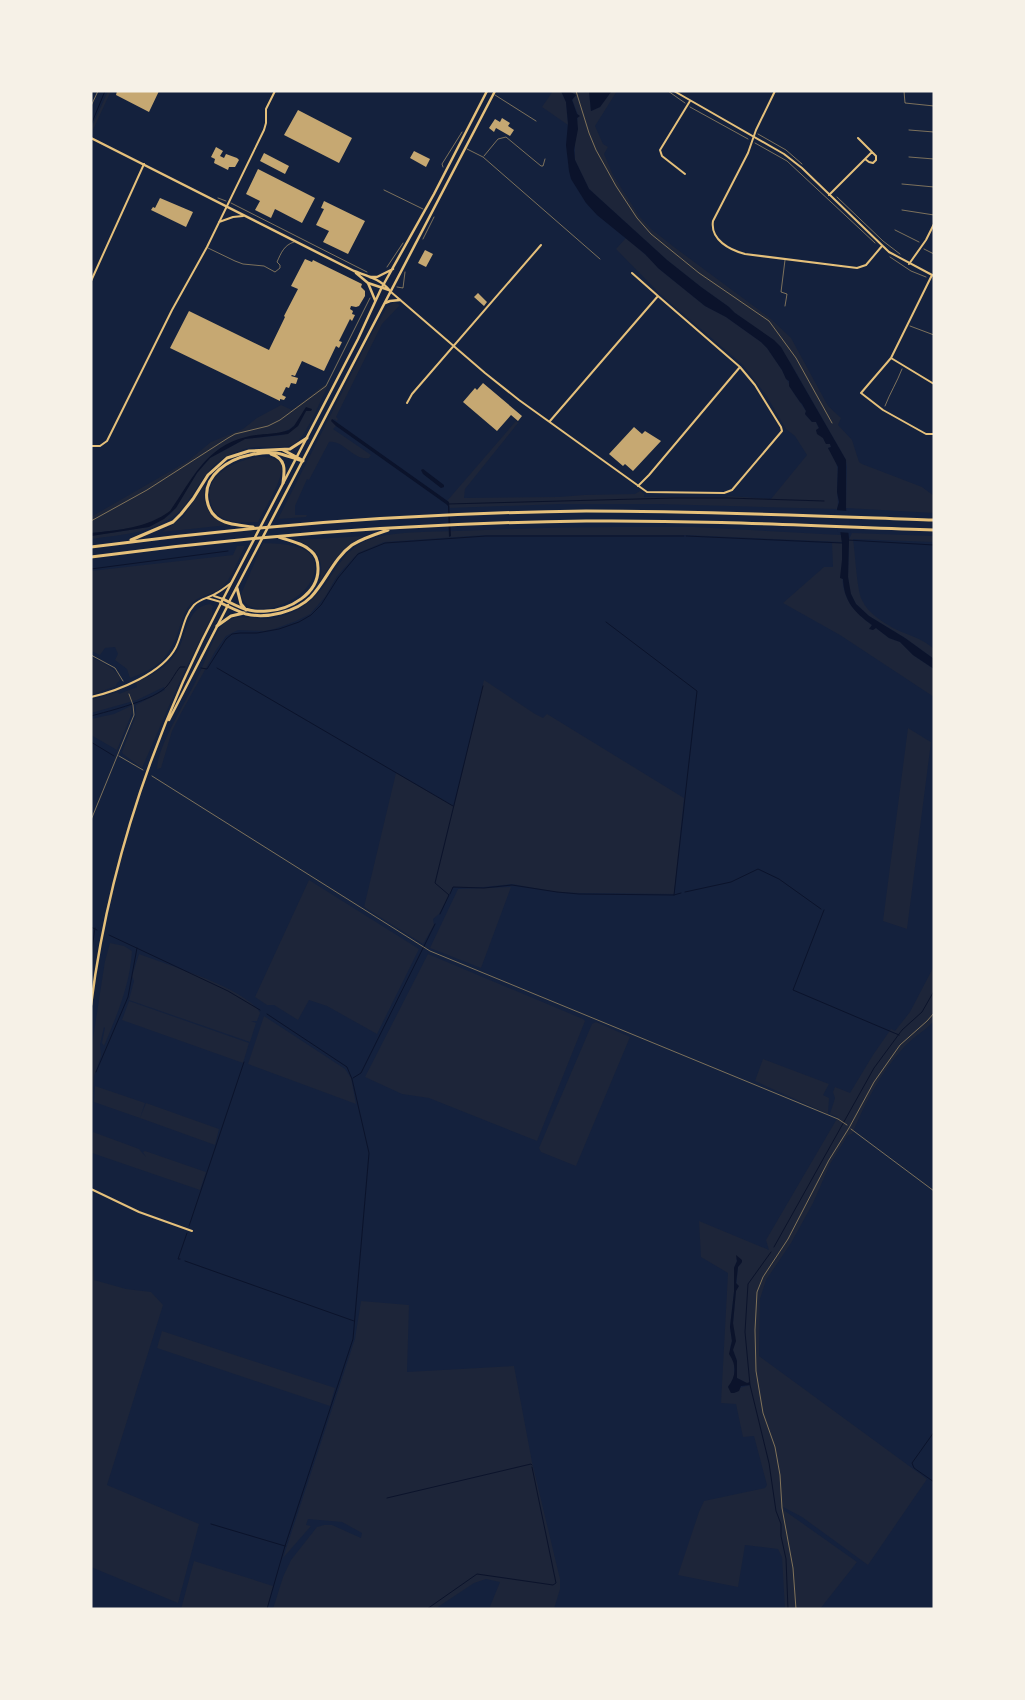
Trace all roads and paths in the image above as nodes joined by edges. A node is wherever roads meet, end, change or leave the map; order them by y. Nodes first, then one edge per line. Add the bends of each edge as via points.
1 (98, 91) edge
2 (275, 91) edge
3 (487, 91) edge
4 (576, 91) edge
5 (668, 91) edge
6 (674, 91) edge
7 (775, 91) edge
8 (904, 91) edge
9 (494, 93) edge
10 (690, 101) junction
11 (687, 105) junction
12 (91, 106) edge
13 (934, 106) edge
14 (536, 121) dead end
15 (909, 130) dead end
16 (463, 131) dead end
17 (934, 132) edge
18 (754, 136) junction
19 (91, 138) edge
20 (858, 138) dead end
21 (752, 141) junction
22 (465, 147) junction
23 (872, 152) junction
24 (483, 157) junction
25 (909, 157) dead end
26 (865, 158) junction
27 (545, 159) dead end
28 (934, 159) edge
29 (144, 164) junction
30 (443, 169) dead end
31 (685, 174) dead end
32 (902, 184) dead end
33 (934, 187) edge
34 (384, 190) dead end
35 (829, 194) junction
36 (221, 198) dead end
37 (228, 202) junction
38 (226, 207) junction
39 (425, 210) junction
40 (902, 210) dead end
41 (934, 215) edge
42 (245, 216) junction
43 (219, 222) junction
44 (934, 224) edge
45 (895, 230) dead end
46 (295, 241) junction
47 (404, 242) dead end
48 (874, 242) dead end
49 (923, 244) junction
50 (541, 245) dead end
51 (882, 245) junction
52 (207, 247) junction
53 (921, 248) junction
54 (934, 254) edge
55 (889, 256) dead end
56 (785, 258) junction
57 (600, 260) dead end
58 (909, 264) junction
59 (393, 269) junction
60 (384, 270) dead end
61 (354, 271) junction
62 (632, 273) dead end
63 (371, 276) junction
64 (932, 277) edge
65 (91, 280) edge
66 (368, 283) junction
67 (384, 284) junction
68 (381, 289) junction
69 (390, 291) junction
70 (373, 292) junction
71 (658, 296) junction
72 (400, 300) junction
73 (375, 301) junction
74 (384, 304) junction
75 (785, 306) dead end
76 (909, 325) junction
77 (934, 335) edge
78 (454, 346) junction
79 (891, 358) junction
80 (903, 366) junction
81 (740, 367) junction
82 (934, 384) edge
83 (407, 403) dead end
84 (883, 410) junction
85 (550, 421) junction
86 (832, 422) dead end
87 (933, 434) edge
88 (307, 438) junction
89 (91, 446) edge
90 (282, 450) junction
91 (265, 453) junction
92 (296, 458) junction
93 (303, 461) junction
94 (283, 483) junction
95 (638, 486) junction
96 (934, 520) edge
97 (91, 521) edge
98 (258, 528) junction
99 (392, 528) junction
100 (934, 530) edge
101 (276, 536) junction
102 (125, 543) junction
103 (91, 547) edge
104 (91, 557) edge
105 (232, 583) junction
106 (237, 588) junction
107 (211, 596) junction
108 (207, 598) junction
109 (222, 601) junction
110 (228, 604) junction
111 (246, 612) junction
112 (217, 626) junction
113 (91, 655) edge
114 (124, 681) dead end
115 (129, 694) dead end
116 (91, 697) edge
117 (166, 726) junction
118 (118, 755) junction
119 (143, 770) dead end
120 (152, 776) dead end
121 (91, 820) edge
122 (91, 1005) edge
123 (934, 1013) edge
124 (846, 1124) dead end
125 (849, 1128) junction
126 (91, 1189) edge
127 (934, 1191) edge
128 (192, 1231) dead end
129 (796, 1609) edge

1 - 12 path
2 - 37 street via 266,109 264,130
3 - 39 main road
4 - 86 path via 596,150 637,218 651,234 699,273 769,321 796,358
5 - 11 path
6 - 10 street
7 - 18 street
8 - 13 path via 905,103
9 - 14 lane
9 - 22 main road
10 - 11 street
10 - 18 street
11 - 21 path
11 - 31 street via 660,150 662,156
15 - 17 path
16 - 30 path via 445,158
18 - 21 street
18 - 35 street via 790,158
19 - 29 main road
20 - 23 street
21 - 48 path via 788,161
21 - 56 street via 713,222 714,234 738,252
22 - 24 lane
22 - 69 main road
23 - 26 street
23 - 26 street via 876,156 873,163
24 - 27 lane via 498,139 506,137 541,166
24 - 57 lane
25 - 28 path
26 - 35 street
29 - 38 main road
29 - 65 street
32 - 33 path
34 - 39 lane
35 - 51 street
36 - 37 path
37 - 38 street
37 - 63 path
38 - 42 main road
38 - 43 street
39 - 59 main road
40 - 41 path
42 - 43 street via 233,216
42 - 46 main road
43 - 52 street
44 - 49 street
45 - 49 path
46 - 52 lane via 287,244 281,253 277,262 279,270 275,272 264,266 240,263
46 - 61 main road
47 - 60 path
49 - 53 street
50 - 78 street
51 - 56 street via 860,268
51 - 58 street
52 - 89 street via 107,441 100,446
53 - 54 path
53 - 58 street
55 - 64 path via 911,271
56 - 75 lane via 781,292 787,294
58 - 64 street
59 - 63 main road via 377,277
59 - 67 main road
61 - 63 main road
61 - 66 main road
62 - 71 street
63 - 67 main road
64 - 76 street
66 - 68 main road
66 - 70 main road
67 - 68 main road
67 - 69 main road
68 - 69 main road
68 - 73 main road
69 - 72 street
69 - 74 main road
70 - 73 main road
70 - 97 path via 326,386 280,420 228,438 147,490
71 - 81 street
71 - 85 street
72 - 74 main road
72 - 78 street
73 - 88 main road
74 - 93 main road
76 - 77 path
76 - 79 street
78 - 83 street
78 - 85 street
79 - 80 street
79 - 84 street via 861,393
80 - 82 street
80 - 84 path
81 - 95 street
81 - 95 street via 781,427 782,431 773,443 732,490 724,493 647,492
84 - 87 street via 926,434
85 - 95 street
88 - 90 highway
88 - 92 main road
90 - 92 highway
90 - 102 highway via 249,451 227,458 208,475 193,499 172,522
91 - 92 highway
91 - 94 highway via 282,461 285,469
91 - 98 highway via 237,458 223,466 210,481 206,493 209,508 219,519
92 - 93 highway
92 - 94 main road
93 - 106 main road
94 - 105 main road
96 - 98 highway via 605,512 449,515
98 - 102 highway
99 - 100 highway via 587,521
99 - 101 highway
99 - 111 highway via 352,546 299,606 273,614
101 - 104 highway
101 - 111 highway via 310,550 318,564 317,578 309,592 289,606 266,612
102 - 103 highway
105 - 107 street
105 - 109 main road
106 - 110 main road
106 - 111 highway
107 - 108 street
107 - 109 street
108 - 109 street
108 - 116 street via 197,602 190,611 176,647 164,662 131,682
109 - 110 highway
109 - 117 main road via 186,673
110 - 111 highway
110 - 112 main road
111 - 112 highway via 231,616
112 - 117 main road
113 - 114 path via 115,668
115 - 118 path via 134,715
117 - 122 main road via 148,771 112,888
118 - 119 path
118 - 121 path
120 - 124 path via 425,948
123 - 125 lane via 900,1045
125 - 127 path
125 - 129 lane via 788,1239 763,1277 756,1300 756,1371 763,1413 780,1475
126 - 128 street via 139,1212

